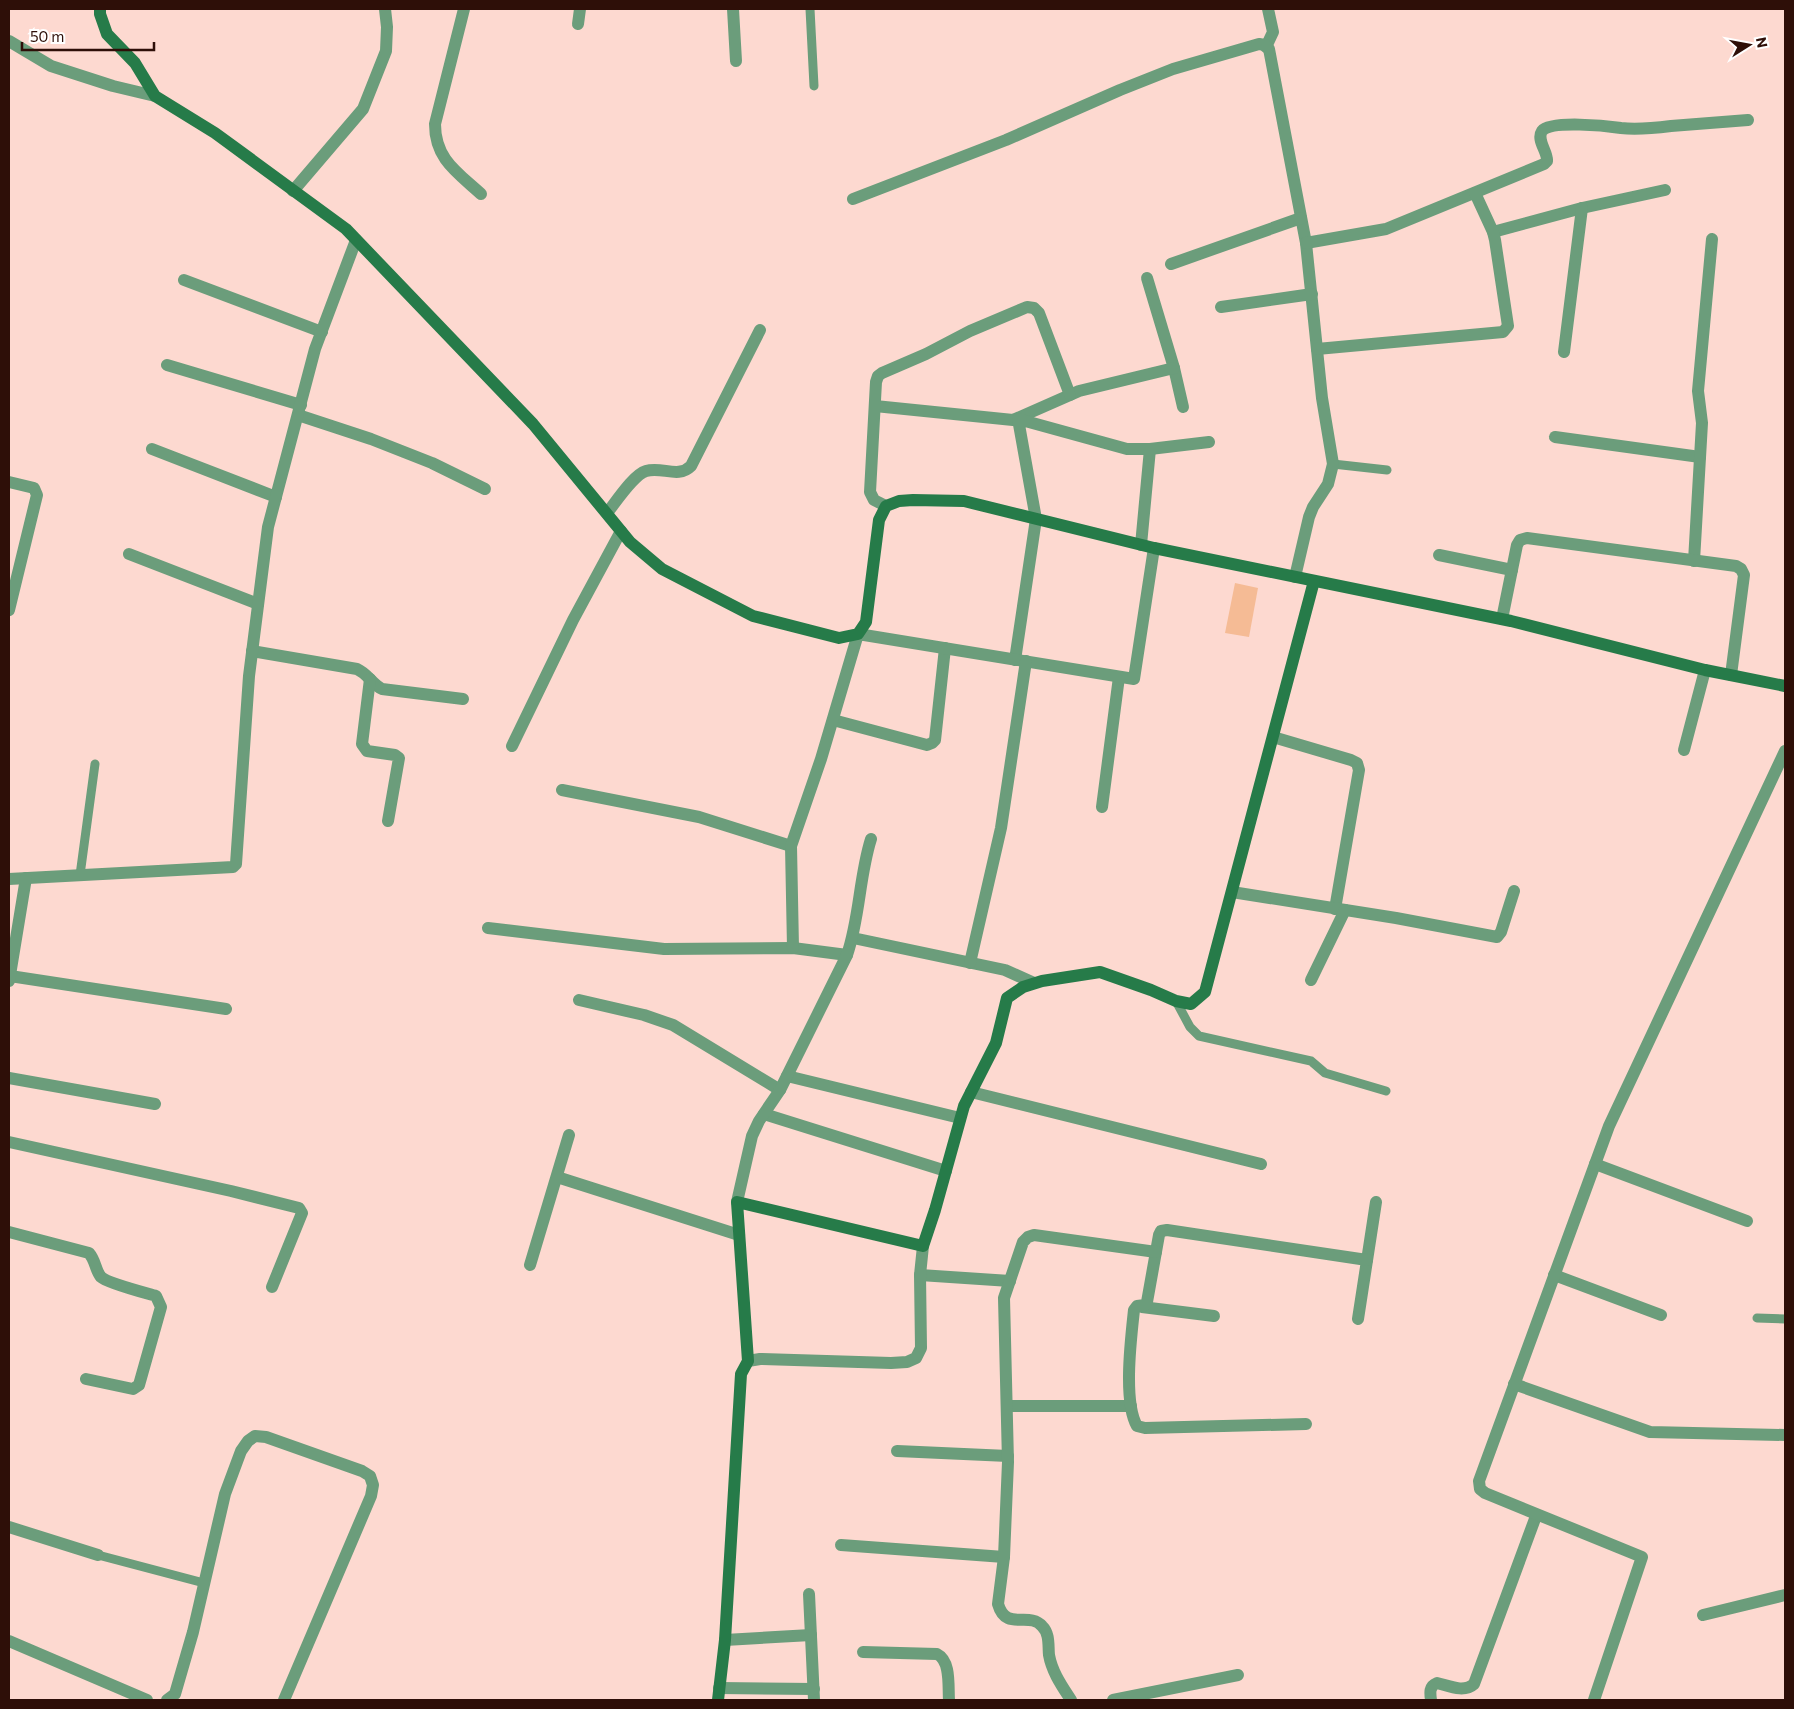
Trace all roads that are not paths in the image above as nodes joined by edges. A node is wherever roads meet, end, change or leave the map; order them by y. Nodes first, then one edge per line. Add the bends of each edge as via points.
1 (100, 9) edge
2 (385, 9) edge
3 (464, 9) edge
4 (580, 9) edge
5 (733, 9) edge
6 (810, 9) edge
7 (1268, 9) edge
8 (578, 24) dead end
9 (9, 41) edge
10 (1266, 47) junction
11 (736, 61) dead end
12 (814, 86) dead end
13 (155, 96) junction
14 (1748, 120) dead end
15 (1665, 190) dead end
16 (293, 191) junction
17 (1475, 193) junction
18 (481, 194) dead end
19 (853, 199) dead end
20 (1582, 208) junction
21 (1301, 218) junction
22 (1493, 232) junction
23 (1712, 239) dead end
24 (356, 240) junction
25 (1306, 243) junction
26 (1171, 264) dead end
27 (1147, 278) dead end
28 (184, 280) dead end
29 (1312, 294) junction
30 (1221, 307) dead end
31 (760, 330) dead end
32 (322, 332) junction
33 (1317, 349) junction
34 (1564, 352) dead end
35 (167, 366) dead end
36 (1174, 368) junction
37 (1070, 395) junction
38 (875, 406) junction
39 (1183, 407) dead end
40 (299, 410) junction
41 (1018, 419) junction
42 (1555, 437) dead end
43 (1209, 442) dead end
44 (152, 448) dead end
45 (1150, 449) junction
46 (1700, 457) junction
47 (1333, 464) junction
48 (1387, 470) dead end
49 (9, 482) edge
50 (485, 489) dead end
51 (276, 497) junction
52 (886, 506) junction
53 (607, 514) junction
54 (1036, 519) junction
55 (621, 531) junction
56 (1141, 545) junction
57 (1154, 548) junction
58 (129, 554) dead end
59 (1439, 555) dead end
60 (1694, 561) junction
61 (1512, 570) junction
62 (1295, 577) junction
63 (1314, 581) junction
64 (258, 604) junction
65 (9, 610) edge
66 (1502, 619) junction
67 (858, 634) junction
68 (945, 648) junction
69 (252, 651) junction
70 (1020, 661) junction
71 (1705, 670) junction
72 (1731, 675) junction
73 (1119, 677) junction
74 (370, 679) junction
75 (1785, 686) edge
76 (463, 699) dead end
77 (833, 720) junction
78 (1273, 737) junction
79 (512, 746) dead end
80 (1684, 750) dead end
81 (1785, 751) edge
82 (94, 764) dead end
83 (562, 790) dead end
84 (1102, 807) dead end
85 (388, 821) dead end
86 (870, 839) dead end
87 (791, 846) junction
88 (80, 875) junction
89 (26, 878) junction
90 (9, 879) edge
91 (1514, 891) dead end
92 (1232, 892) junction
93 (1340, 909) junction
94 (488, 928) dead end
95 (853, 938) junction
96 (793, 948) junction
97 (847, 955) junction
98 (970, 963) junction
99 (9, 978) edge
100 (1311, 980) dead end
101 (1034, 983) junction
102 (579, 1000) dead end
103 (1176, 1001) junction
104 (226, 1009) dead end
105 (787, 1076) junction
106 (9, 1078) edge
107 (780, 1090) junction
108 (1386, 1091) dead end
109 (971, 1092) junction
110 (155, 1104) dead end
111 (764, 1114) junction
112 (960, 1118) junction
113 (569, 1135) dead end
114 (9, 1142) edge
115 (1261, 1164) dead end
116 (1595, 1164) junction
117 (946, 1171) junction
118 (556, 1177) junction
119 (737, 1202) junction
120 (1376, 1202) dead end
121 (1747, 1221) dead end
122 (9, 1232) edge
123 (739, 1235) junction
124 (923, 1246) junction
125 (1156, 1252) junction
126 (1368, 1260) junction
127 (530, 1264) dead end
128 (920, 1275) junction
129 (1554, 1275) junction
130 (1010, 1281) junction
131 (272, 1287) dead end
132 (1142, 1307) junction
133 (1661, 1315) dead end
134 (1214, 1316) dead end
135 (1757, 1318) dead end
136 (1358, 1319) dead end
137 (1785, 1319) edge
138 (748, 1361) junction
139 (86, 1379) dead end
140 (1514, 1384) junction
141 (1008, 1406) junction
142 (1131, 1406) junction
143 (1306, 1424) dead end
144 (1785, 1435) edge
145 (897, 1451) dead end
146 (1008, 1456) junction
147 (1536, 1516) junction
148 (9, 1527) edge
149 (841, 1545) dead end
150 (98, 1555) joint
151 (1004, 1557) junction
152 (204, 1583) junction
153 (809, 1594) dead end
154 (1785, 1595) edge
155 (1704, 1615) dead end
156 (811, 1636) junction
157 (725, 1640) junction
158 (9, 1641) edge
159 (863, 1652) dead end
160 (1238, 1675) dead end
161 (718, 1694) edge
162 (814, 1695) edge
163 (147, 1700) edge
164 (167, 1700) edge
165 (284, 1700) edge
166 (949, 1700) edge
167 (1071, 1700) edge
168 (1113, 1700) edge
169 (1431, 1700) edge
170 (1594, 1700) edge

1 - 13 street via 107,34 135,63
2 - 16 street via 386,51 363,109
3 - 18 street via 435,135 444,158
4 - 8 street
5 - 11 street
6 - 12 lane
7 - 10 street via 1273,32
9 - 13 street via 51,66
10 - 19 street via 1260,44 1173,69 1006,140
10 - 21 street via 1269,49
13 - 16 street via 214,133
14 - 17 street via 1634,129 1598,125 1551,127 1541,135 1547,156 1544,164
15 - 20 street
16 - 24 street via 346,229
17 - 22 street
17 - 25 street via 1386,229
20 - 22 street
20 - 34 street
21 - 25 street
21 - 26 street
22 - 33 street via 1508,326 1503,332
23 - 46 street via 1698,391 1702,423
24 - 32 street
24 - 53 street via 533,424
25 - 29 street
27 - 36 street
28 - 32 street
29 - 30 street
29 - 33 street
31 - 53 street via 691,466 686,471 654,470 638,475
32 - 40 street
33 - 47 street
35 - 40 street
36 - 37 street
36 - 39 street
37 - 38 street via 1039,313 1027,307 882,373 876,382
37 - 41 street
38 - 41 street
38 - 52 street via 870,492 874,500
40 - 50 street via 432,463
40 - 51 street
41 - 45 street via 1113,446
41 - 54 street
42 - 46 street
43 - 45 street
44 - 51 street
45 - 56 street
46 - 60 street
47 - 48 lane
47 - 62 street via 1328,484 1309,517
49 - 65 street via 34,488 37,495
51 - 64 street via 268,527
52 - 54 street via 913,500 964,501
52 - 67 street via 879,520 866,622
53 - 55 street
54 - 56 street
54 - 70 street
55 - 67 street via 662,569 753,616 839,638
55 - 79 street via 573,620
56 - 57 street
57 - 62 street
57 - 73 street via 1134,679
58 - 64 street
59 - 61 street
60 - 61 street via 1527,538 1517,545
60 - 72 street via 1736,566 1744,575
61 - 66 street
62 - 63 street
63 - 66 street
63 - 78 street
64 - 69 street
66 - 71 street
67 - 68 street
67 - 77 street
68 - 70 street
68 - 77 street via 932,744
69 - 74 street via 358,669
69 - 88 street via 236,864 233,867
70 - 73 street
70 - 98 street via 1001,828
71 - 72 street
71 - 80 street
72 - 75 street
73 - 84 street
74 - 76 street via 382,690
74 - 85 street via 363,748 399,758
77 - 87 street
78 - 92 street
78 - 93 street via 1357,763 1359,770
81 - 116 street via 1609,1126
82 - 88 lane
83 - 87 street via 699,817
86 - 95 street
87 - 96 street
88 - 89 street
89 - 90 street
89 - 99 street
91 - 93 street via 1502,932 1497,937
92 - 93 street
92 - 103 street via 1205,992 1191,1004
93 - 100 street
94 - 96 street via 664,949
95 - 97 street
95 - 98 street
96 - 97 street
97 - 105 street
98 - 101 street via 1005,970
99 - 104 street
101 - 103 street via 1100,972
101 - 109 street via 1007,998 996,1043
102 - 107 street via 673,1025
103 - 108 lane via 1190,1027 1199,1036 1312,1062 1325,1073
105 - 107 street
105 - 112 street
106 - 110 street
107 - 111 street
109 - 112 street
109 - 115 street
111 - 117 street
111 - 119 street via 750,1144
112 - 117 street
113 - 118 street
114 - 131 street via 299,1208 302,1214
116 - 121 street
116 - 129 street
117 - 124 street
118 - 123 street
118 - 127 street
119 - 123 street
119 - 124 street
120 - 126 street
122 - 139 street via 89,1253 104,1280 156,1296 160,1301 139,1385 133,1389
123 - 138 street
124 - 128 street
125 - 126 street via 1161,1231 1167,1230
125 - 130 street via 1034,1235 1023,1242
125 - 132 street via 1147,1302
126 - 136 street
128 - 130 street
128 - 138 street via 921,1348 916,1358 891,1363
129 - 133 street
129 - 140 street
130 - 141 street via 1004,1298
132 - 134 street
132 - 142 street via 1137,1306 1134,1310 1129,1362
135 - 137 lane
138 - 157 street via 742,1374
140 - 144 street via 1650,1432
140 - 147 street via 1479,1481 1480,1489
141 - 142 street
141 - 146 street
142 - 143 street via 1137,1426 1145,1428
145 - 146 street
146 - 151 street
147 - 169 street via 1474,1684 1464,1689 1433,1684
147 - 170 street via 1642,1558
148 - 150 street
149 - 151 street
150 - 152 lane
151 - 167 street via 1000,1610 1012,1620 1030,1620 1047,1631 1055,1674
152 - 164 street via 175,1694
152 - 165 street via 225,1494 242,1451 255,1436 266,1437 370,1476 371,1496
153 - 156 street
154 - 155 street
156 - 157 street
156 - 162 street
157 - 161 street
158 - 163 street
159 - 166 street via 937,1654 943,1657
160 - 168 street
161 - 162 street

